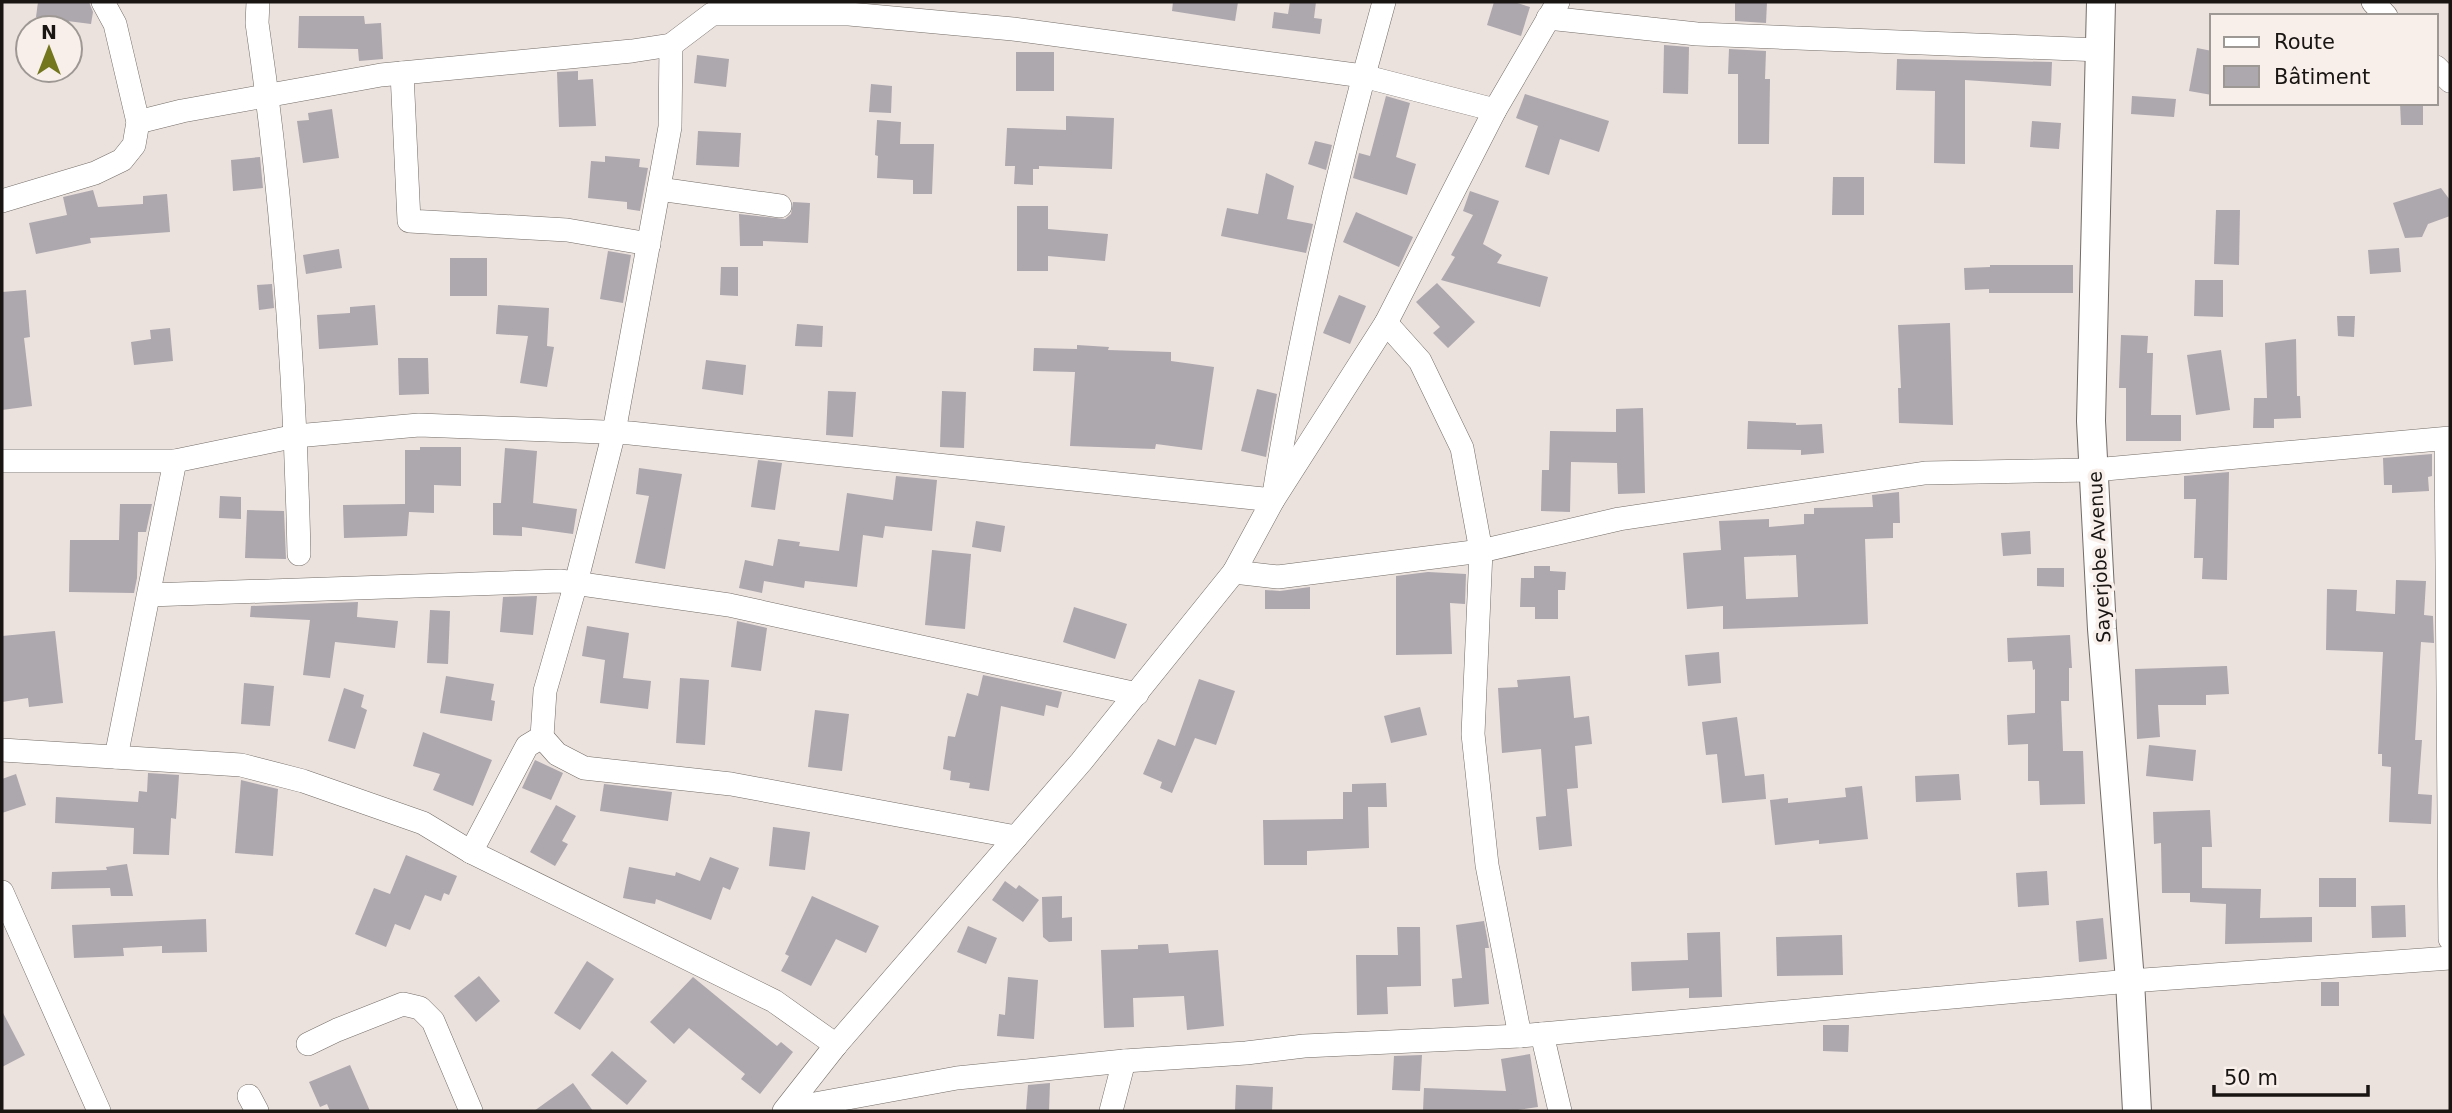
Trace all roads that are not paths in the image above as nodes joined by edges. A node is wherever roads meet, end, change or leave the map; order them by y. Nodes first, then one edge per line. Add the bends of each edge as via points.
1 (103, 2) edge
2 (258, 2) edge
3 (1384, 2) edge
4 (2101, 2) edge
5 (847, 8) edge
6 (1553, 10) edge
7 (671, 45) junction
8 (2100, 50) junction
9 (402, 73) junction
10 (1363, 76) junction
11 (268, 96) junction
12 (1495, 110) junction
13 (138, 122) junction
14 (659, 188) junction
15 (2, 201) edge
16 (780, 206) dead end
17 (649, 244) junction
18 (1386, 323) junction
19 (614, 432) junction
20 (296, 436) junction
21 (2448, 439) edge
22 (2, 461) edge
23 (175, 461) junction
24 (2094, 470) junction
25 (1273, 500) junction
26 (1481, 551) junction
27 (299, 554) dead end
28 (1234, 572) junction
29 (576, 583) junction
30 (149, 595) junction
31 (1137, 694) junction
32 (542, 737) junction
33 (2, 750) edge
34 (116, 757) junction
35 (1016, 836) junction
36 (471, 852) junction
37 (2, 892) edge
38 (2450, 939) edge
39 (2450, 958) edge
40 (2130, 981) junction
41 (1531, 1035) junction
42 (308, 1044) dead end
43 (836, 1045) junction
44 (1124, 1061) junction
45 (786, 1110) edge
46 (99, 1111) edge
47 (471, 1111) edge
48 (1111, 1111) edge
49 (1560, 1111) edge
50 (2137, 1111) edge

1 - 13 street via 116,24
2 - 11 street
3 - 10 street
4 - 8 street, Sayerjobe Avenue
5 - 7 street via 712,14
5 - 10 street
6 - 8 street via 1697,34
6 - 12 street
7 - 9 street
7 - 14 street via 670,127
8 - 24 street, Sayerjobe Avenue via 2091,421
9 - 11 street
9 - 17 street via 408,221 567,230
10 - 12 street
10 - 25 street via 1308,308
11 - 13 street
11 - 20 street via 281,211
12 - 18 street
13 - 15 street via 134,145 122,160 95,173
14 - 16 street
14 - 17 street
17 - 19 street
18 - 25 street
18 - 26 street via 1420,361 1462,448
19 - 20 street via 419,425
19 - 25 street
19 - 29 street
20 - 23 street
20 - 27 street
21 - 24 street
21 - 38 street
22 - 23 street
23 - 30 street
24 - 26 street via 1925,472 1619,519
24 - 40 street, Sayerjobe Avenue
25 - 28 street
26 - 28 street via 1278,577
26 - 41 street via 1473,734 1487,865
28 - 31 street
29 - 30 street
29 - 31 street via 729,605
29 - 32 street via 545,691
30 - 34 street
31 - 35 street
32 - 35 street via 557,754 584,768 731,783
32 - 36 street via 527,746
33 - 34 street
34 - 36 street via 241,765 303,781 423,823
35 - 43 street
36 - 43 street via 774,1002
37 - 46 street
39 - 40 street
40 - 41 street
40 - 50 street, Sayerjobe Avenue
41 - 44 street
41 - 49 street
42 - 47 street via 403,1004 420,1008 433,1021
43 - 45 street
44 - 45 street via 957,1078
44 - 48 street

